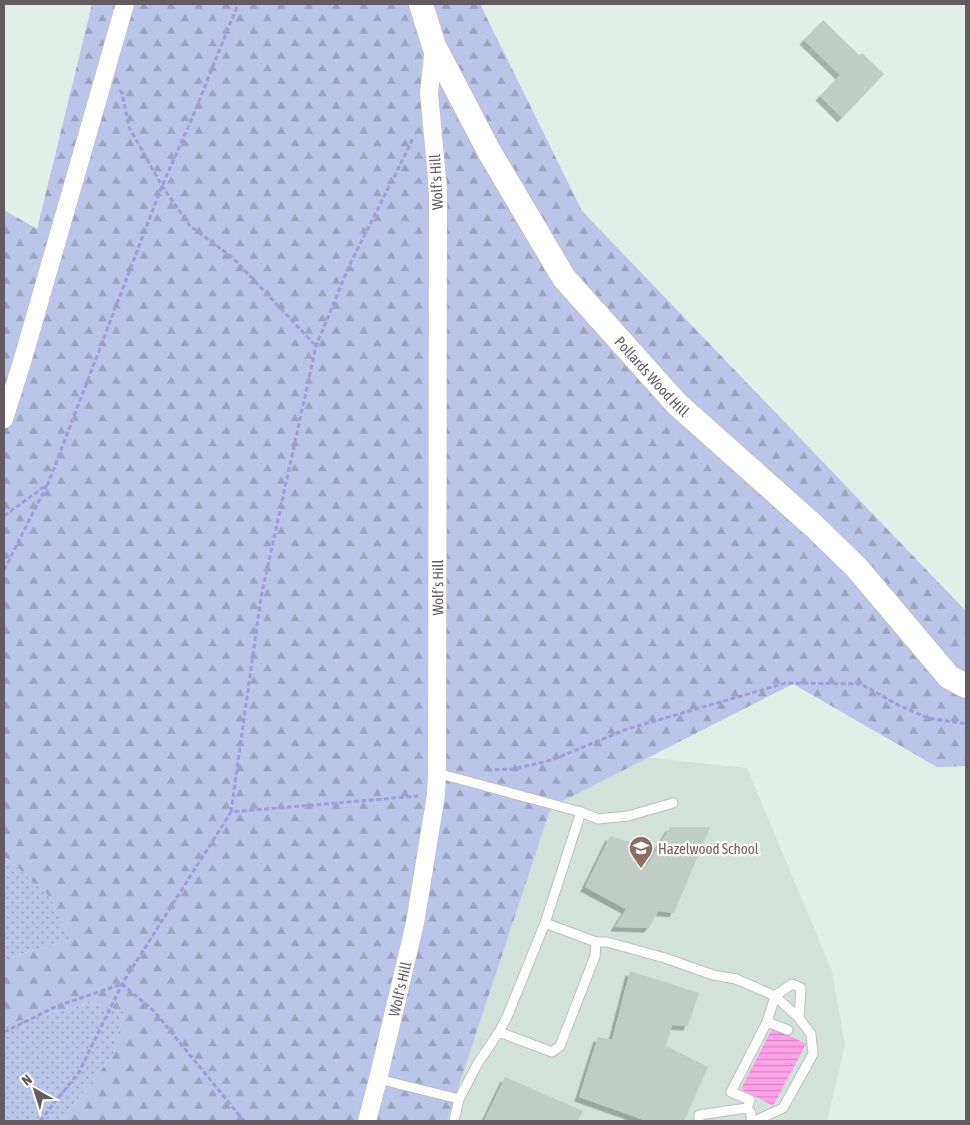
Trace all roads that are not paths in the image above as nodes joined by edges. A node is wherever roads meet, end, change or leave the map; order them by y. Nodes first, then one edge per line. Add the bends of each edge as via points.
1 (125, 4) edge
2 (421, 4) edge
3 (434, 46) junction
4 (4, 419) edge
5 (966, 686) edge
6 (438, 774) junction
7 (673, 804) dead end
8 (581, 812) junction
9 (545, 923) junction
10 (596, 942) junction
11 (775, 996) junction
12 (799, 1018) junction
13 (767, 1022) junction
14 (788, 1030) dead end
15 (499, 1032) junction
16 (378, 1079) junction
17 (459, 1100) junction
18 (747, 1108) junction
19 (366, 1121) edge
20 (454, 1121) edge
21 (699, 1121) edge
22 (751, 1121) edge
23 (755, 1121) edge

1 - 4 street
2 - 3 street, Pollards Wood Hill
3 - 5 street, Pollards Wood Hill via 490,153 564,278 677,404 857,568 949,677
3 - 6 street, Wolf's Hill via 429,92 438,189
6 - 8 lane
6 - 16 street, Wolf's Hill via 414,923
7 - 8 lane via 628,816 598,819
8 - 9 lane
9 - 10 lane
9 - 15 lane
10 - 11 lane via 607,942 736,979
10 - 15 lane via 595,956 560,1046 552,1052
11 - 12 lane
11 - 12 lane via 792,984 801,988
11 - 13 lane
12 - 23 lane via 811,1034 813,1054 783,1108
13 - 14 lane
13 - 18 lane via 731,1092 750,1100
15 - 17 lane
16 - 17 lane
16 - 19 street, Wolf's Hill
17 - 20 lane
18 - 21 lane via 699,1115
18 - 22 lane

